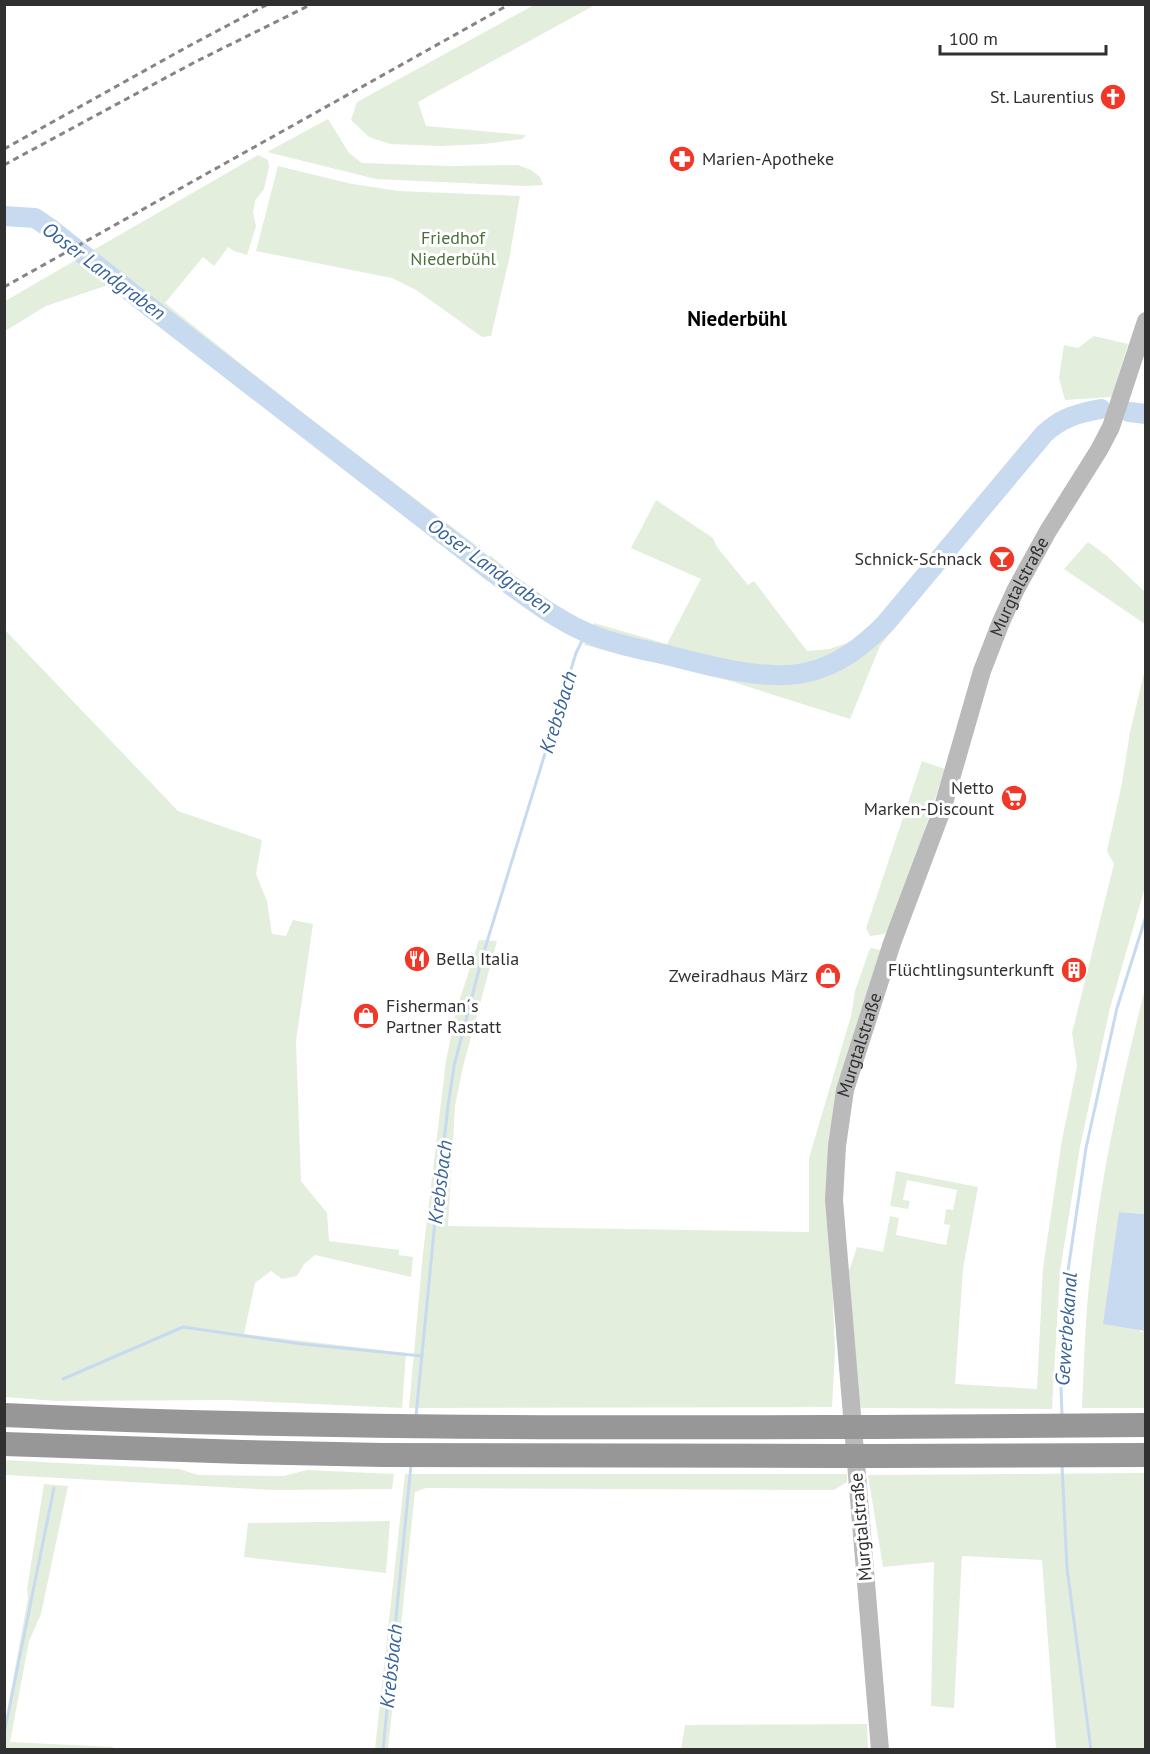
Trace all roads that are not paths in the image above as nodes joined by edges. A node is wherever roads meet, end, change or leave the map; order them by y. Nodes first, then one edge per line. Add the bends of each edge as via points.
1 (1146, 321) edge
2 (4, 1415) edge
3 (1146, 1425) edge
4 (4, 1444) edge
5 (1146, 1455) edge
6 (880, 1749) edge

1 - 6 main road, Murgtalstraße via 1111,427 1026,570 992,643 945,802 892,943 845,1090 834,1200
2 - 3 highway, bridge via 428,1426
4 - 5 highway, bridge via 382,1455

